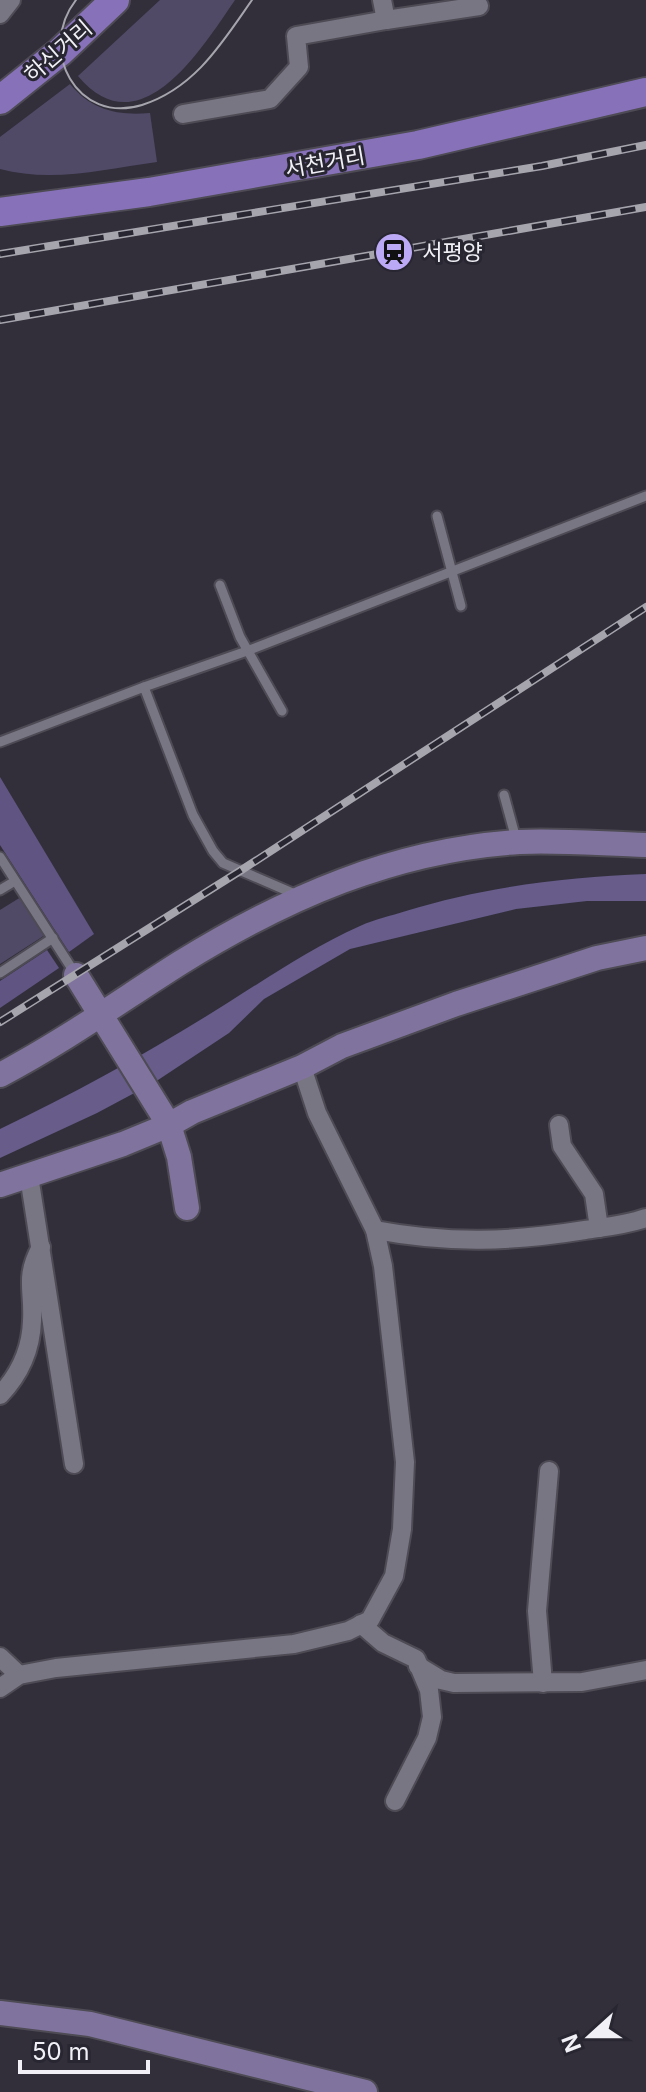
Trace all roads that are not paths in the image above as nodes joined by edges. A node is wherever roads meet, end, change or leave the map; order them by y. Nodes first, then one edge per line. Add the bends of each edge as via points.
1 (11, 0) edge
2 (115, 0) edge
3 (382, 0) edge
4 (479, 6) dead end
5 (0, 14) edge
6 (386, 20) junction
7 (646, 92) edge
8 (0, 100) edge
9 (183, 114) dead end
10 (0, 212) edge
11 (646, 496) edge
12 (437, 516) dead end
13 (450, 572) junction
14 (220, 585) dead end
15 (461, 606) dead end
16 (247, 651) junction
17 (144, 687) junction
18 (282, 711) dead end
19 (0, 742) edge
20 (504, 795) dead end
21 (517, 842) junction
22 (646, 845) edge
23 (0, 857) edge
24 (15, 881) junction
25 (0, 890) edge
26 (300, 897) junction
27 (53, 938) junction
28 (646, 948) edge
29 (0, 973) edge
30 (76, 975) joint
31 (101, 1015) junction
32 (302, 1067) junction
33 (0, 1075) edge
34 (169, 1125) junction
35 (559, 1125) dead end
36 (29, 1176) junction
37 (0, 1185) edge
38 (187, 1208) dead end
39 (646, 1218) edge
40 (599, 1228) junction
41 (375, 1230) junction
42 (41, 1247) junction
43 (0, 1395) edge
44 (74, 1464) dead end
45 (549, 1471) dead end
46 (361, 1624) junction
47 (0, 1657) edge
48 (418, 1666) junction
49 (646, 1670) edge
50 (19, 1675) junction
51 (543, 1683) junction
52 (0, 1688) edge
53 (395, 1801) dead end
54 (0, 2013) edge
55 (365, 2092) edge

1 - 5 street
2 - 8 main road, 하신거리
3 - 6 street
4 - 6 street
6 - 9 street via 296,36 299,67 270,99
7 - 10 main road, 서천거리 via 418,145
11 - 13 lane
12 - 13 lane
13 - 15 lane
13 - 16 lane
14 - 16 lane
16 - 17 lane
16 - 18 lane
17 - 19 lane
17 - 26 lane via 187,802 213,851 223,863
20 - 21 lane
21 - 22 street
21 - 26 street via 408,860
23 - 24 lane
24 - 25 lane
24 - 27 lane
26 - 31 street
27 - 29 lane
27 - 30 lane
28 - 32 street via 597,958 456,1004 342,1046
30 - 31 street
31 - 33 street
31 - 34 street
32 - 34 street
32 - 41 street via 317,1113
34 - 36 street
34 - 38 street
35 - 40 street via 562,1146 594,1194
36 - 37 street
36 - 42 street
39 - 40 street
40 - 41 street via 467,1242
41 - 46 street via 405,1462 394,1576 370,1620
42 - 43 street via 31,1264 28,1351
42 - 44 street
45 - 51 street via 537,1611
46 - 48 street via 383,1643 416,1659
46 - 50 street via 294,1644
47 - 50 street
48 - 51 street via 454,1683
48 - 53 street via 429,1690 432,1717
49 - 51 street
50 - 52 street
54 - 55 street via 90,2024

